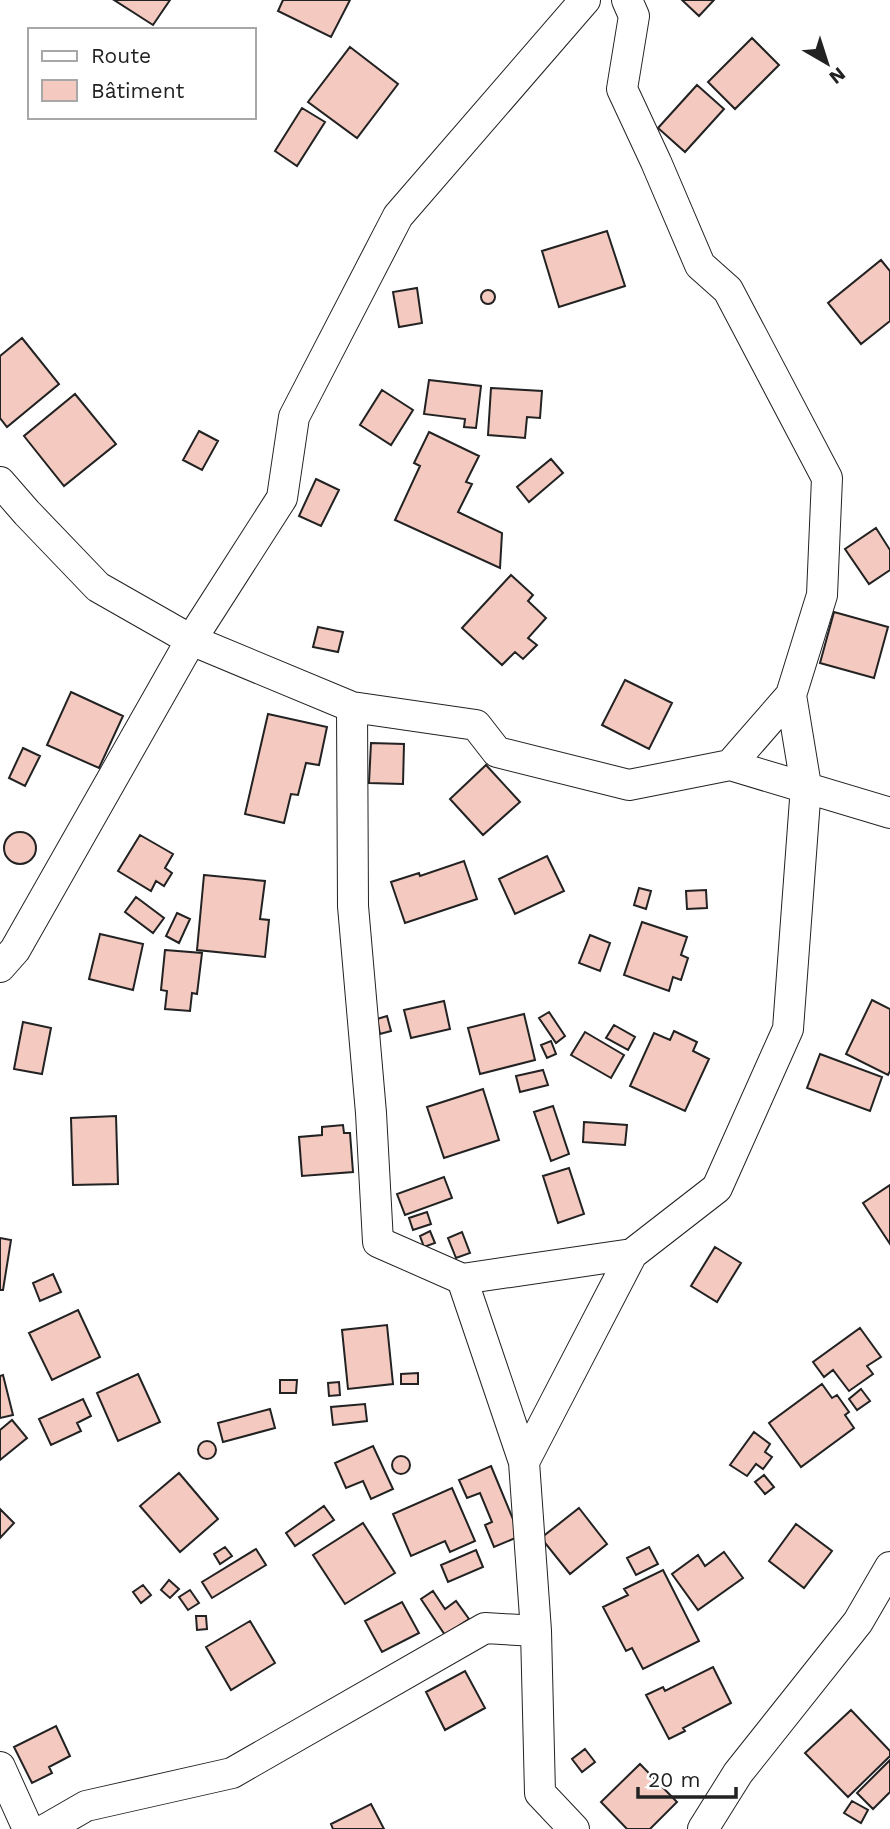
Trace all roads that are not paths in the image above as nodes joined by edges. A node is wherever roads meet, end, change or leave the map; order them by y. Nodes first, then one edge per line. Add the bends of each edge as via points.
1 (585, 0) edge
2 (627, 0) edge
3 (0, 482) edge
4 (191, 640) junction
5 (791, 695) junction
6 (352, 707) junction
7 (730, 765) junction
8 (806, 786) junction
9 (890, 813) edge
10 (0, 967) edge
11 (632, 1254) junction
12 (462, 1279) junction
13 (524, 1462) junction
14 (890, 1566) edge
15 (536, 1631) junction
16 (0, 1767) edge
17 (28, 1829) edge
18 (46, 1829) edge
19 (574, 1829) edge
20 (703, 1829) edge

1 - 4 street via 398,216 294,417 282,498
2 - 5 street via 634,16 622,89 700,265 728,290 827,478 822,595
3 - 4 street via 98,587
4 - 6 street
4 - 10 street via 15,950
5 - 7 street
5 - 8 street
6 - 7 street via 475,725 497,752 629,785
6 - 12 street via 353,906 378,1242
7 - 8 street
8 - 9 street
8 - 11 street via 788,1028 717,1188
11 - 12 street
11 - 13 street
12 - 13 street
13 - 15 street
14 - 20 street via 858,1622 738,1773
15 - 18 street via 485,1628 232,1773 86,1806
15 - 19 street via 540,1793
16 - 17 street

